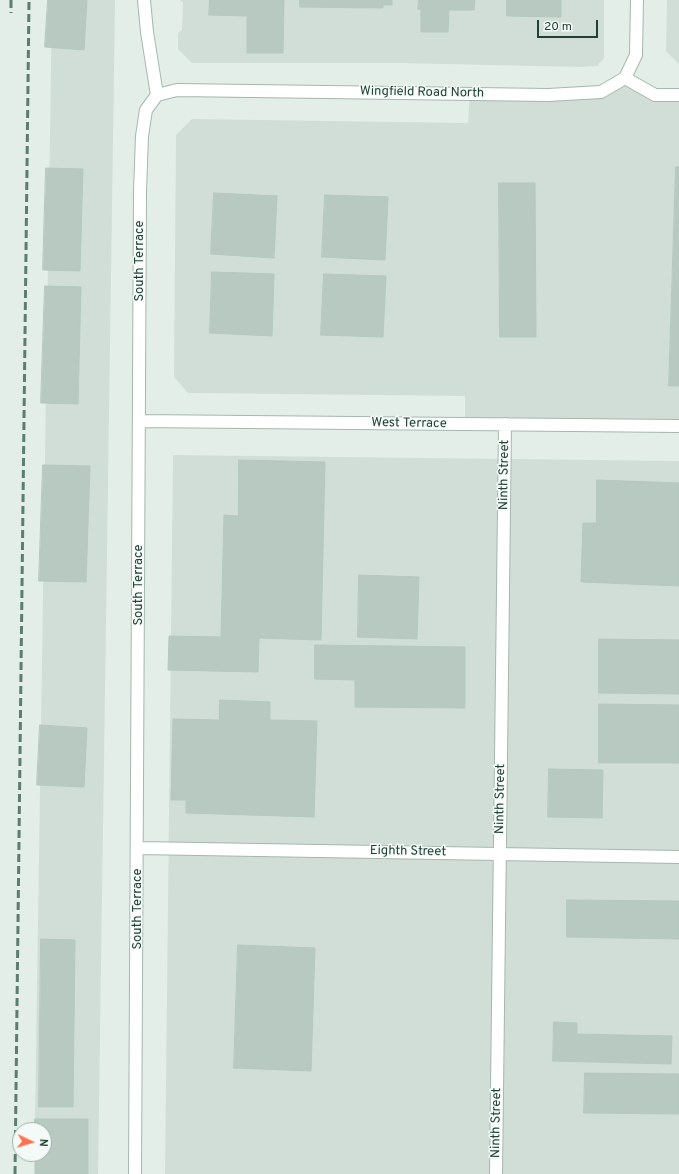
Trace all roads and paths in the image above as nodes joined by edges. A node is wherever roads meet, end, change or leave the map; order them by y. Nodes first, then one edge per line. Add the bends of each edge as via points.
1 (144, 0) edge
2 (637, 0) edge
3 (625, 78) junction
4 (157, 95) junction
5 (679, 95) edge
6 (139, 421) junction
7 (505, 424) junction
8 (679, 426) edge
9 (138, 848) junction
10 (500, 854) junction
11 (679, 857) edge
12 (135, 1174) edge
13 (496, 1174) edge

1 - 4 street
2 - 3 street via 636,55
3 - 4 street, Wingfield Road North via 602,92 548,94 177,90
3 - 5 street via 655,95
4 - 6 street, South Terrace via 146,110 142,136
6 - 7 street, West Terrace
6 - 9 street, South Terrace
7 - 8 street, West Terrace
7 - 10 street, Ninth Street
9 - 10 street, Eighth Street
9 - 12 street, South Terrace
10 - 11 street, Eighth Street
10 - 13 street, Ninth Street

